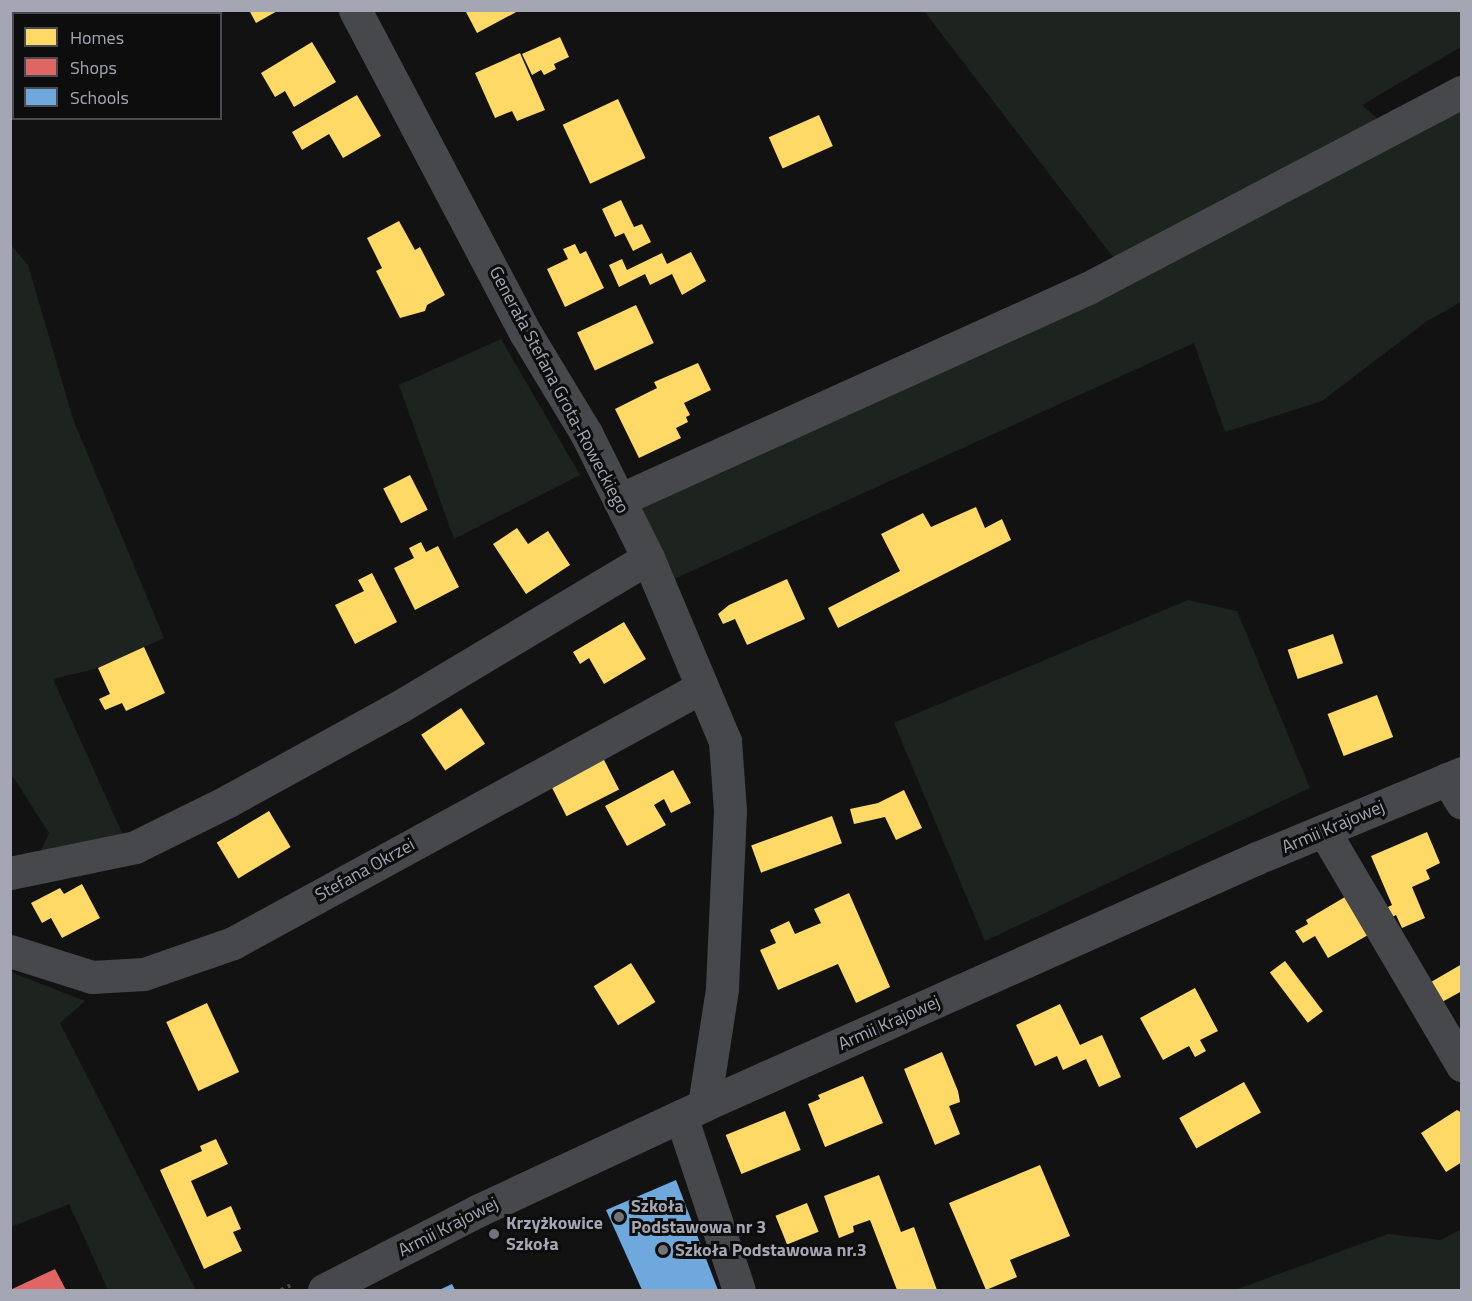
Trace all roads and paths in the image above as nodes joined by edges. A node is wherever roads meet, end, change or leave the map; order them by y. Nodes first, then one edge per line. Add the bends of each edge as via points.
1 (355, 10) edge
2 (1461, 92) edge
3 (619, 500) junction
4 (648, 558) junction
5 (702, 687) junction
6 (1457, 785) edge
7 (1324, 831) junction
8 (10, 873) edge
9 (10, 951) edge
10 (1461, 1065) edge
11 (692, 1111) junction
12 (324, 1290) edge
13 (739, 1290) edge

1 - 3 street, Generała Stefana Grota-Roweckiego
2 - 3 street via 1088,288
3 - 4 street, Generała Stefana Grota-Roweckiego
4 - 5 street, Generała Stefana Grota-Roweckiego
4 - 8 street via 404,704 228,801 135,847
5 - 9 street, Stefana Okrzei via 233,943 144,974 92,977
5 - 11 street, Generała Stefana Grota-Roweckiego via 725,741 730,811 722,989
6 - 7 street, Armii Krajowej
7 - 10 street
7 - 11 street, Armii Krajowej
11 - 12 street, Armii Krajowej via 477,1211
11 - 13 street

